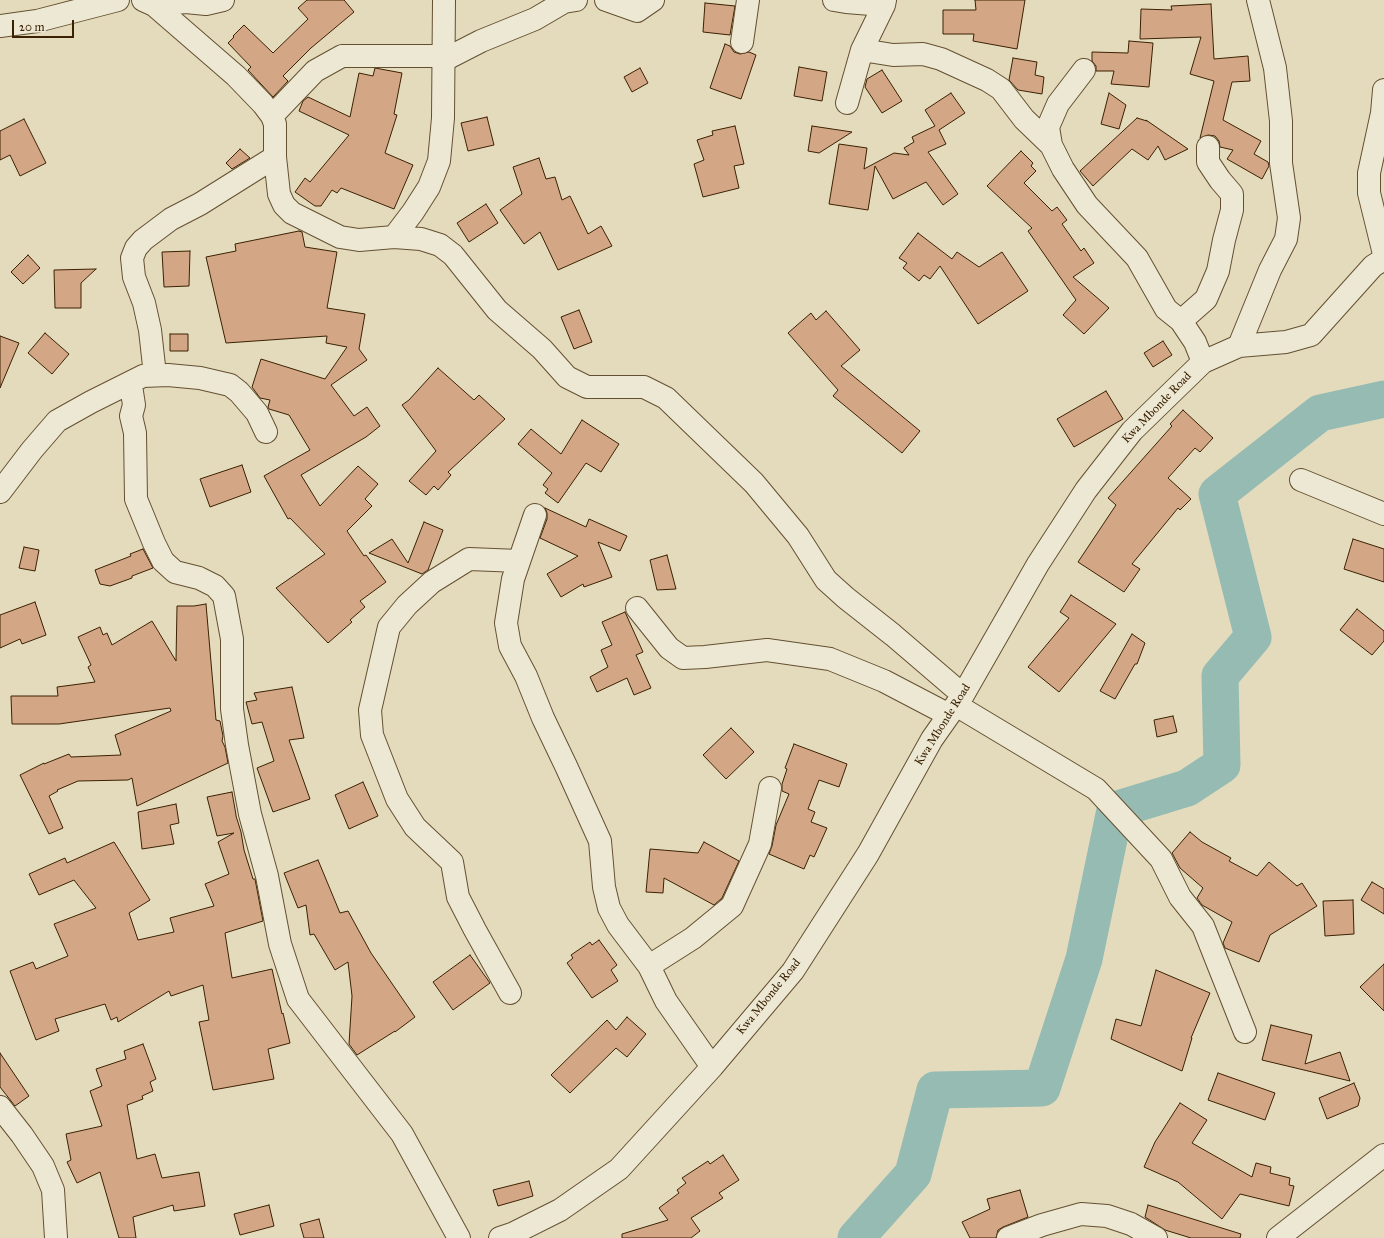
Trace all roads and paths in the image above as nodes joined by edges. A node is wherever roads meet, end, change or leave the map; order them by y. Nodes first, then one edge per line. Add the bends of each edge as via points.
1 (118, 0) edge
2 (223, 0) edge
3 (444, 0) edge
4 (576, 0) edge
5 (606, 0) edge
6 (653, 0) edge
7 (748, 0) edge
8 (834, 0) edge
9 (1258, 0) edge
10 (885, 2) edge
11 (149, 3) edge
12 (0, 26) edge
13 (742, 42) dead end
14 (862, 50) junction
15 (444, 58) junction
16 (1084, 70) dead end
17 (1384, 91) edge
18 (847, 103) dead end
19 (272, 116) junction
20 (1051, 145) junction
21 (1208, 147) dead end
22 (275, 157) junction
23 (394, 236) junction
24 (1384, 254) edge
25 (1384, 259) edge
26 (1181, 321) junction
27 (1239, 346) junction
28 (1203, 362) junction
29 (155, 376) junction
30 (129, 383) junction
31 (266, 432) dead end
32 (1301, 480) dead end
33 (0, 492) edge
34 (1384, 514) edge
35 (534, 515) dead end
36 (519, 561) junction
37 (638, 608) dead end
38 (956, 705) junction
39 (770, 788) dead end
40 (649, 966) junction
41 (510, 993) dead end
42 (1245, 1032) dead end
43 (712, 1067) junction
44 (0, 1107) edge
45 (1384, 1155) edge
46 (56, 1238) edge
47 (459, 1238) edge
48 (500, 1238) edge
49 (1008, 1238) edge
50 (1156, 1238) edge
51 (1278, 1238) edge

1 - 12 street via 37,21
2 - 11 street via 206,4
3 - 15 street
4 - 15 street via 564,2 535,19
5 - 6 street via 637,11
7 - 13 street
8 - 10 street
9 - 27 street via 1275,68 1281,121 1281,163 1289,218 1286,239 1270,270
10 - 14 street
11 - 19 street via 236,76
14 - 18 street
14 - 20 street via 893,55 923,54 941,59 987,80 1001,89 1024,119
15 - 19 street via 342,56 315,71
15 - 23 street via 444,118 439,161 429,187
16 - 20 street via 1058,104 1048,127
17 - 24 street via 1369,180 1369,193
19 - 22 street via 275,124
20 - 26 street via 1063,169 1087,205 1137,258 1166,309
21 - 26 street via 1208,162 1232,194 1232,210 1218,270 1206,299
22 - 23 street via 279,194 284,205 292,213 340,238 359,240
22 - 29 street via 171,219 136,248 132,258 134,277 144,303 150,330
23 - 38 street via 421,239 440,245 453,255 497,310 542,349 567,377 587,387 644,387 666,398 754,483 798,536 826,580 893,635
25 - 27 street, Kwa Mbonde Road via 1373,266 1311,334 1286,342
26 - 28 street via 1195,342
27 - 28 street, Kwa Mbonde Road
28 - 38 street, Kwa Mbonde Road via 1132,430 1086,490 1038,564
29 - 30 street via 143,376
29 - 31 street via 200,378 230,385 240,392 257,414
30 - 33 street via 57,421
30 - 47 street via 134,405 131,416 136,499 154,543 163,561 175,572 199,578 215,586 224,596 232,639 232,709 238,753 280,944 298,999 402,1134
32 - 34 street
35 - 36 street
36 - 40 street via 513,579 506,623 510,646 600,841 604,887 609,908 618,925
36 - 41 street via 469,559 432,582 407,605 389,627 370,710 372,735 397,799 415,827 452,862 458,897
37 - 38 street via 669,648 683,658 767,650 830,659 884,681
38 - 42 street via 1096,789 1161,858 1180,896 1203,926
38 - 43 street, Kwa Mbonde Road via 932,739 868,854 793,971
39 - 40 street via 760,844 732,906 693,938
40 - 43 street via 666,1001
43 - 48 street, Kwa Mbonde Road via 619,1169 560,1210
44 - 46 street via 43,1166 53,1190
45 - 51 street
49 - 50 street via 1042,1224 1081,1214 1107,1216

